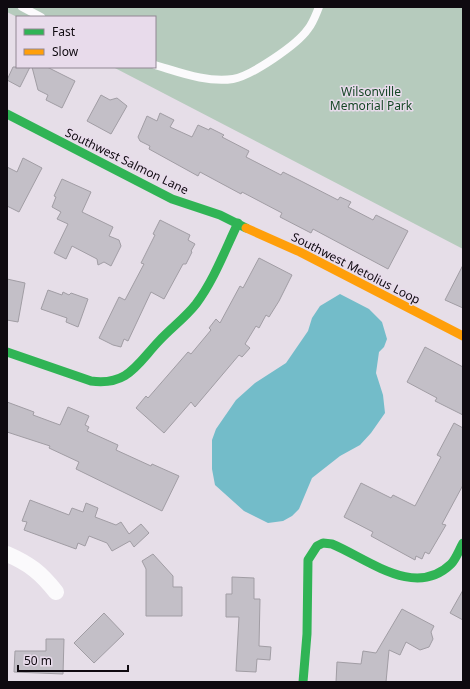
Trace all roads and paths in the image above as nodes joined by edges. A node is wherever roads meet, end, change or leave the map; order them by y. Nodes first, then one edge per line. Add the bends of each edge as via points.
1 (22, 7) edge
2 (319, 7) edge
3 (39, 16) edge
4 (156, 65) edge
5 (7, 114) edge
6 (238, 223) junction
7 (463, 336) edge
8 (7, 352) edge
9 (463, 543) edge
10 (7, 554) edge
11 (56, 592) dead end
12 (303, 682) edge

1 - 3 lane
2 - 4 lane via 308,29 292,45 267,63 233,79 202,78
5 - 6 street, Southwest Salmon Lane via 172,199
6 - 7 street, Southwest Metolius Loop
6 - 8 street via 198,301 131,373 116,383 91,382
9 - 12 street via 446,569 432,578 417,580 397,575 338,546 323,543 314,549 308,560
10 - 11 street via 35,569

